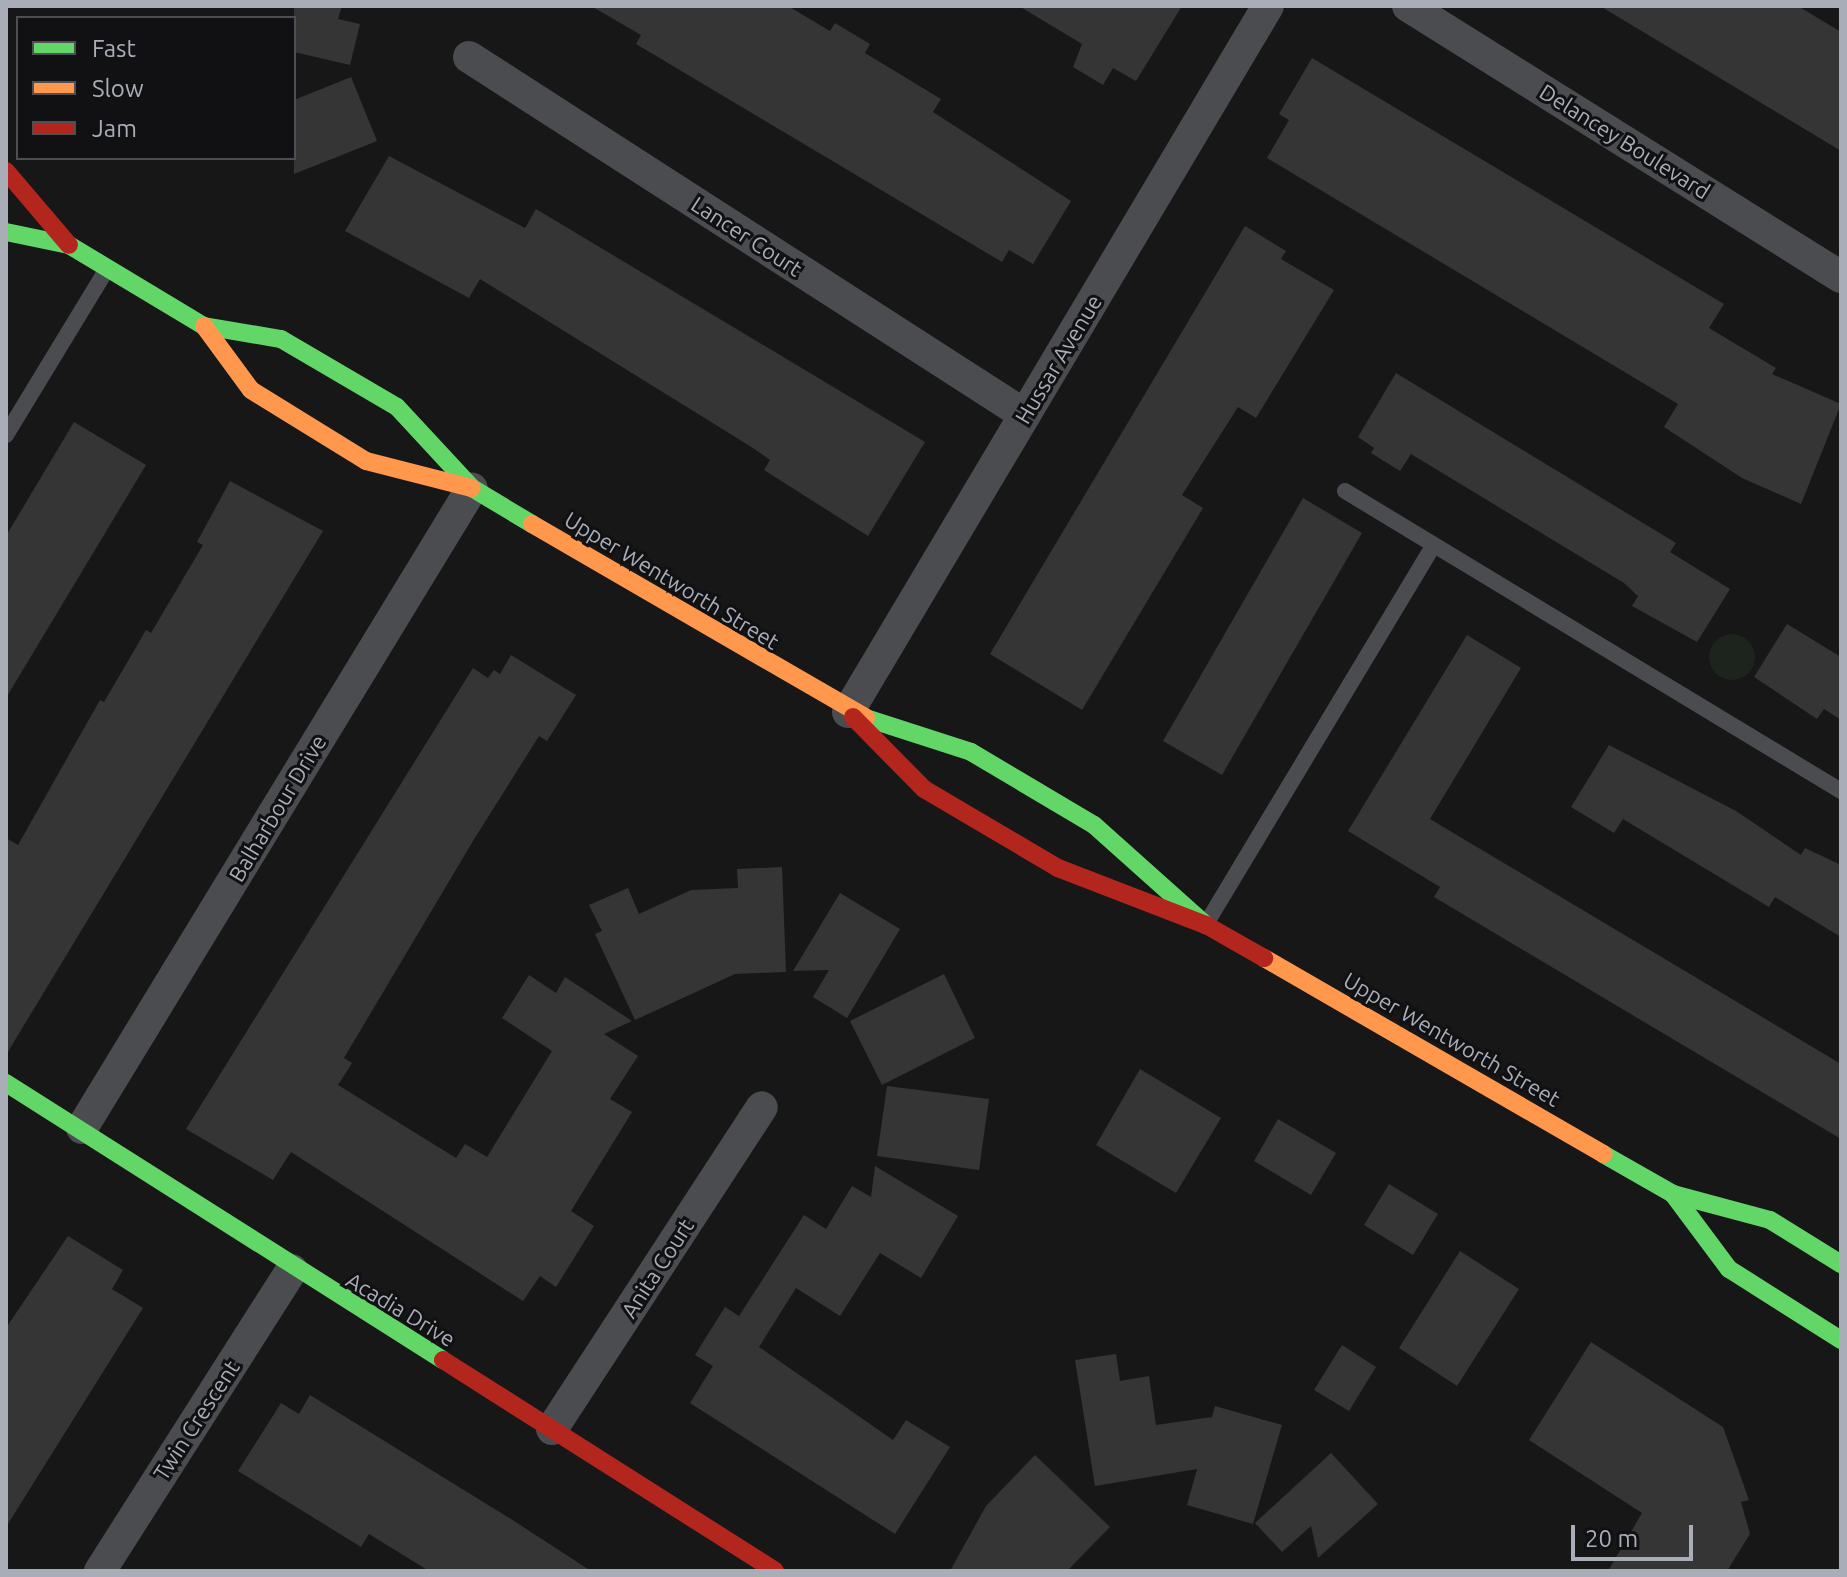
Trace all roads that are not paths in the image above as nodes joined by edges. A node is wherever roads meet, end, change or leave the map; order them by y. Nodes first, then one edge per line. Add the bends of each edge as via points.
1 (1268, 6) edge
2 (1408, 6) edge
3 (469, 57) dead end
4 (6, 171) edge
5 (6, 232) edge
6 (69, 245) junction
7 (107, 268) junction
8 (1841, 277) edge
9 (204, 326) junction
10 (1025, 415) junction
11 (6, 435) edge
12 (472, 488) junction
13 (1345, 491) dead end
14 (1434, 545) junction
15 (848, 712) junction
16 (1841, 791) edge
17 (1206, 925) junction
18 (6, 1083) edge
19 (762, 1107) dead end
20 (82, 1128) junction
21 (1673, 1194) junction
22 (1841, 1264) edge
23 (292, 1270) junction
24 (1841, 1340) edge
25 (552, 1429) junction
26 (100, 1571) edge
27 (775, 1571) edge

1 - 10 street, Hussar Avenue
2 - 8 street, Delancey Boulevard
3 - 10 street, Lancer Court
4 - 6 main road, Upper Wentworth Street
5 - 6 main road, Upper Wentworth Street
6 - 7 main road, Upper Wentworth Street
7 - 9 main road, Upper Wentworth Street
7 - 11 lane
9 - 12 main road, Upper Wentworth Street via 281,339 397,407
9 - 12 main road, Upper Wentworth Street via 251,390 366,461
10 - 15 street, Hussar Avenue
12 - 15 main road, Upper Wentworth Street
12 - 20 street, Balharbour Drive
13 - 14 lane
14 - 16 lane
14 - 17 lane
15 - 17 main road, Upper Wentworth Street via 937,797 1058,868
15 - 17 main road, Upper Wentworth Street via 985,760 1094,825
17 - 21 main road, Upper Wentworth Street
18 - 20 main road, Acadia Drive
19 - 25 street, Anita Court
20 - 23 main road, Acadia Drive
21 - 22 main road, Upper Wentworth Street via 1770,1220
21 - 24 main road, Upper Wentworth Street via 1729,1269
23 - 25 main road, Acadia Drive
23 - 26 street, Twin Crescent
25 - 27 main road, Acadia Drive

